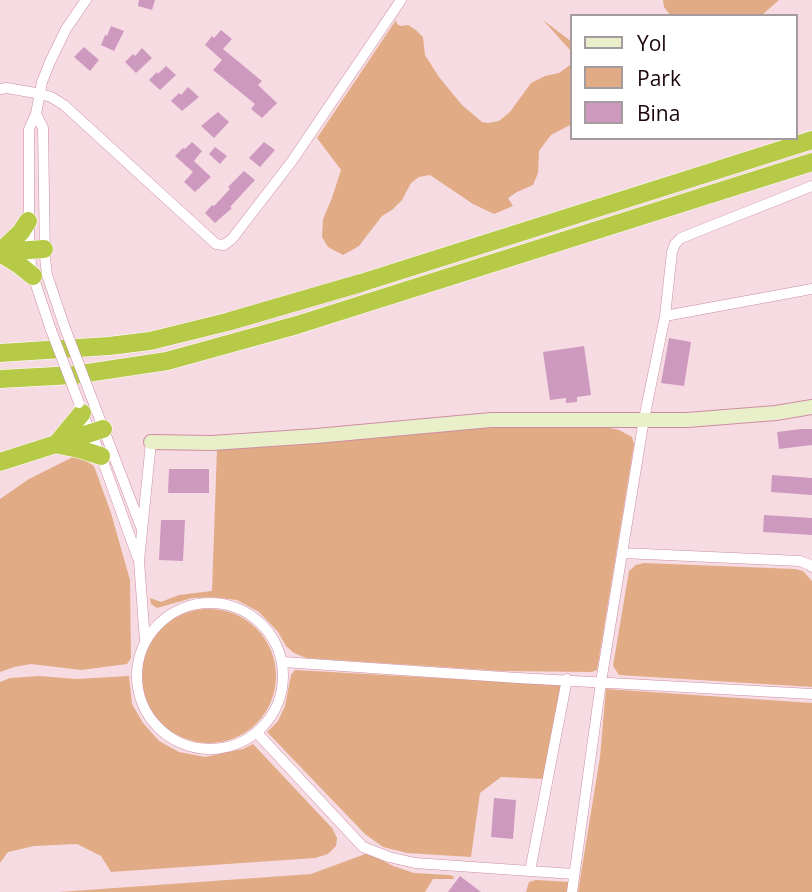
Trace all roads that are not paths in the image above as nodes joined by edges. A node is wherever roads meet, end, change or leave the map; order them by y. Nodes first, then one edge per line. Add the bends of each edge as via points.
1 (86, 0) edge
2 (401, 0) edge
3 (0, 89) edge
4 (41, 94) junction
5 (36, 114) junction
6 (812, 140) edge
7 (812, 162) edge
8 (812, 186) edge
9 (28, 221) junction
10 (37, 250) junction
11 (0, 252) edge
12 (33, 276) junction
13 (812, 289) edge
14 (665, 316) junction
15 (0, 353) edge
16 (0, 379) edge
17 (85, 407) junction
18 (812, 407) edge
19 (644, 419) junction
20 (97, 431) junction
21 (151, 442) joint
22 (56, 445) junction
23 (101, 456) junction
24 (0, 463) edge
25 (141, 528) junction
26 (622, 553) junction
27 (139, 561) junction
28 (812, 567) edge
29 (145, 641) junction
30 (284, 662) junction
31 (567, 679) junction
32 (601, 682) junction
33 (812, 694) edge
34 (257, 733) junction
35 (530, 871) junction
36 (574, 874) junction
37 (572, 892) edge

1 - 4 street via 66,29
2 - 4 street via 292,161 224,245 216,244 64,105
3 - 4 street
4 - 5 street
5 - 9 street via 29,129
5 - 10 street via 43,128
6 - 15 highway via 226,322 150,341
7 - 16 highway via 297,325 167,361 74,376
8 - 14 street via 681,238 672,252
9 - 10 street
9 - 11 highway
10 - 11 highway
10 - 12 street
10 - 17 street, bridge via 65,328
11 - 12 highway
12 - 17 street, bridge
13 - 14 street
14 - 19 street
17 - 20 street
17 - 22 highway
18 - 19 street via 687,420
19 - 21 street via 491,421 212,443
19 - 26 street
20 - 22 highway
20 - 23 street
20 - 25 street
21 - 25 street
22 - 23 highway
22 - 24 highway
23 - 27 street
25 - 27 street
26 - 28 street via 800,561
26 - 32 street
27 - 29 street
29 - 30 street via 177,609 199,602 222,603 244,610 263,624
29 - 34 street via 137,669 138,691 158,728 176,741 207,749 238,744
30 - 31 street
30 - 34 street via 282,690 273,714
31 - 32 street
31 - 35 street
32 - 33 street
32 - 36 street
34 - 35 street via 363,848 415,863
35 - 36 street
36 - 37 street

